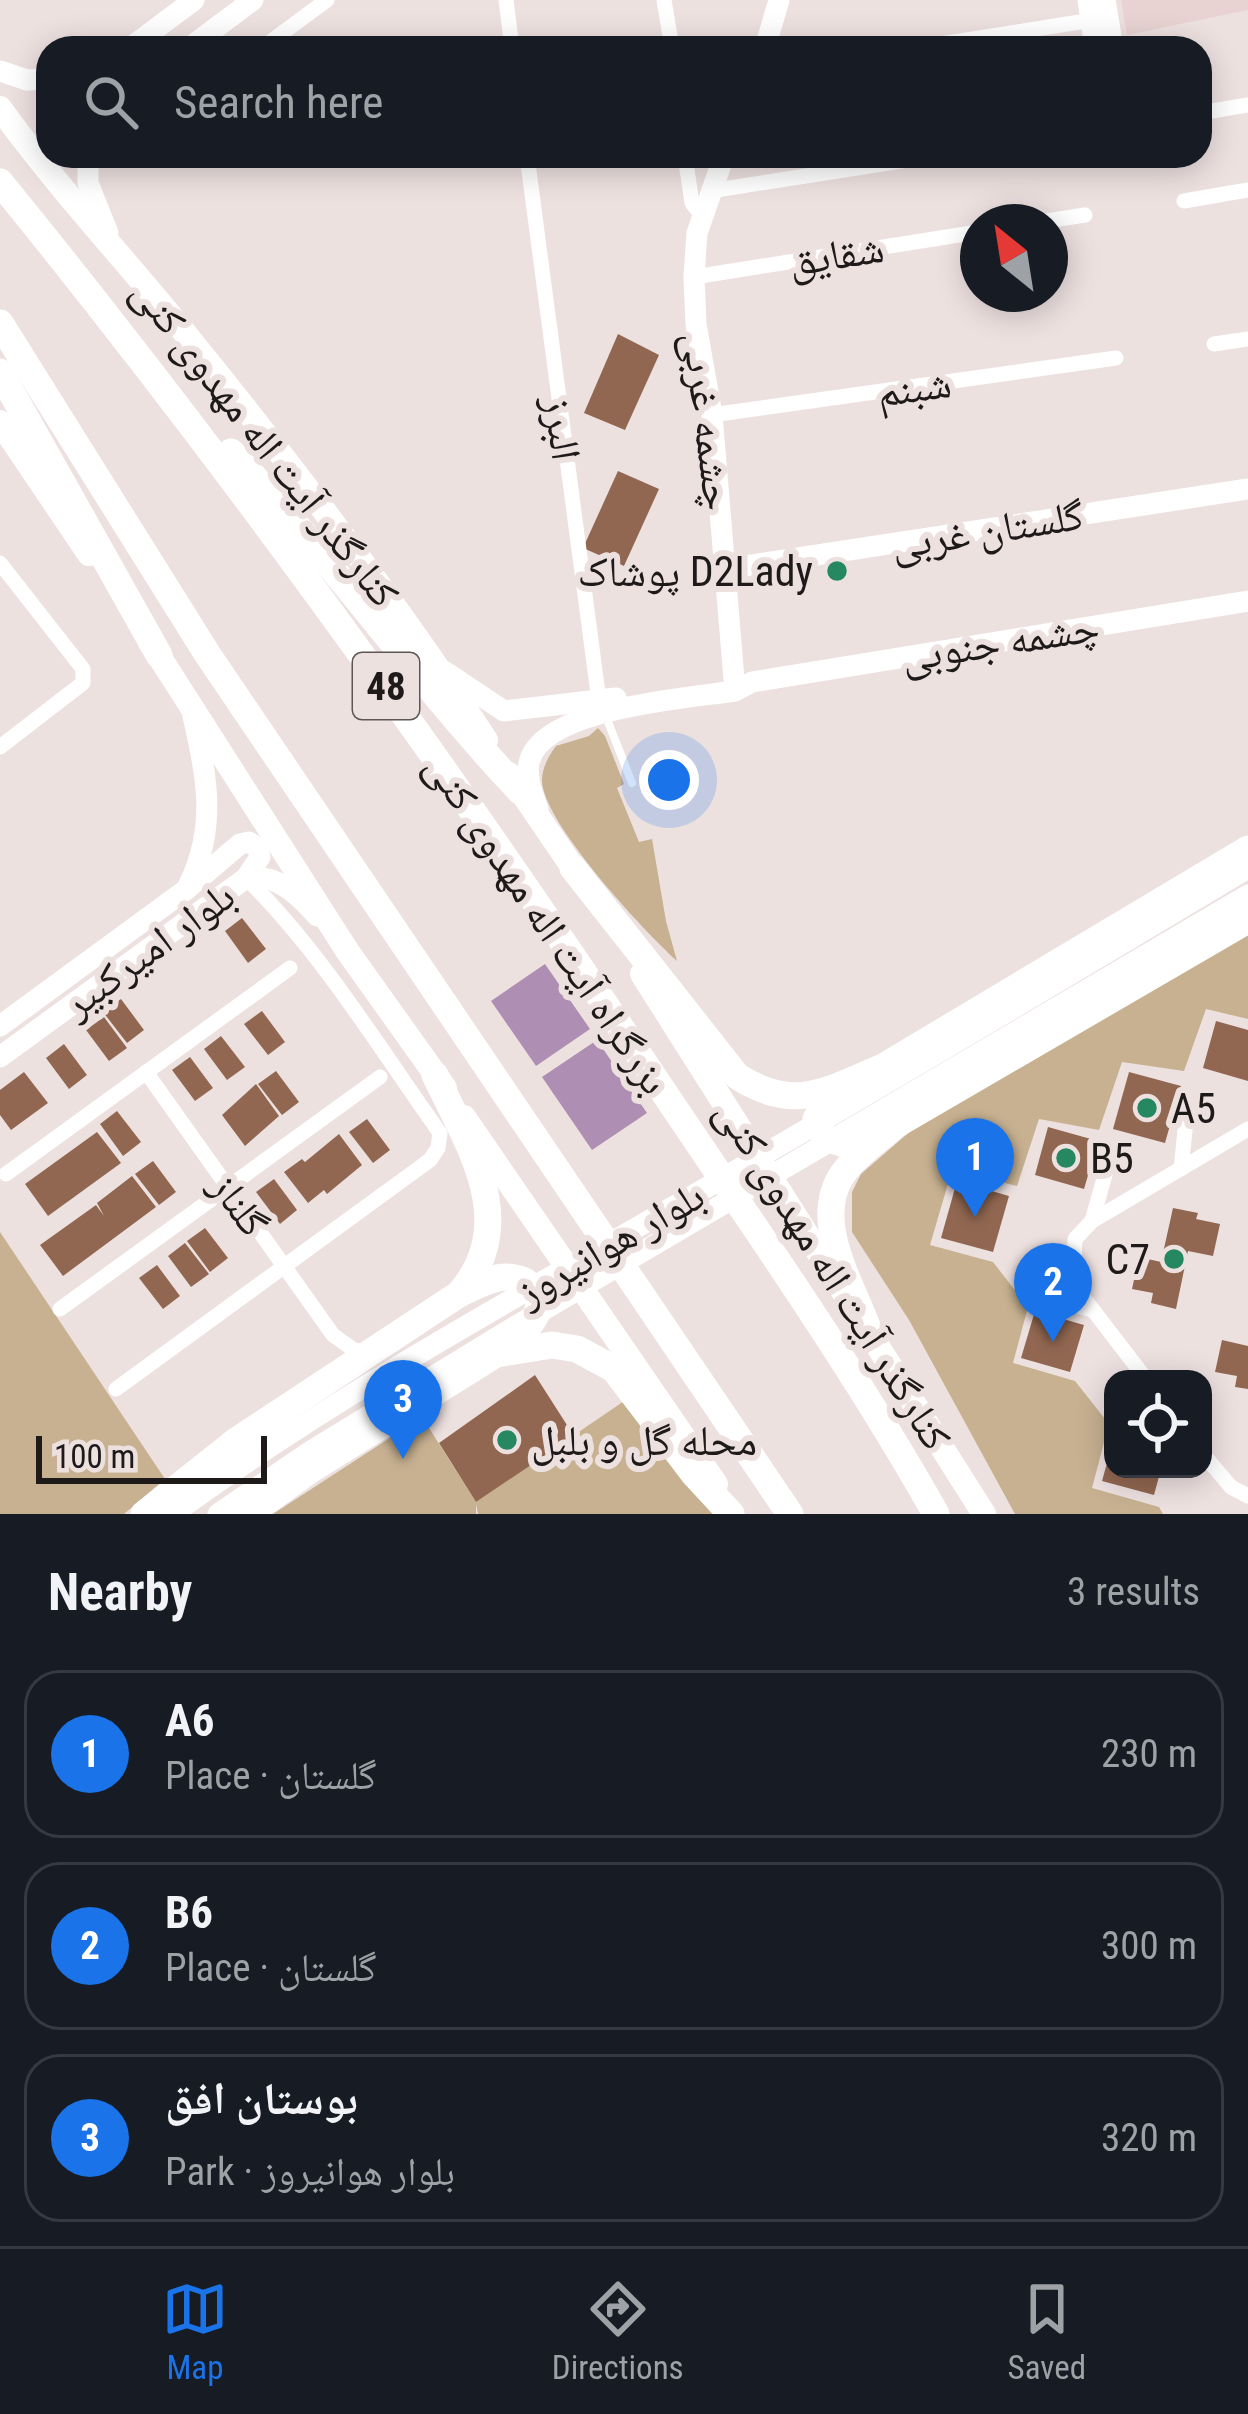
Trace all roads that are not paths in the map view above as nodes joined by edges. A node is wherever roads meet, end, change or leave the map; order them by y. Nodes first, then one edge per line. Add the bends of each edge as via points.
1 (194, 0) edge
2 (253, 0) edge
3 (327, 0) edge
4 (506, 0) edge
5 (664, 0) edge
6 (779, 0) edge
7 (1098, 9) edge
8 (146, 36) edge
9 (205, 36) edge
10 (278, 36) edge
11 (510, 36) edge
12 (670, 36) edge
13 (768, 36) edge
14 (971, 36) edge
15 (0, 71) edge
16 (36, 80) edge
17 (1248, 105) edge
18 (0, 107) edge
19 (1212, 111) edge
20 (36, 156) edge
21 (46, 168) edge
22 (88, 168) edge
23 (528, 168) edge
24 (687, 168) edge
25 (719, 168) edge
26 (857, 168) edge
27 (0, 182) edge
28 (1248, 190) edge
29 (710, 191) junction
30 (1184, 201) dead end
31 (1085, 215) dead end
32 (702, 216) junction
33 (1068, 218) edge
34 (960, 235) edge
35 (117, 250) junction
36 (694, 277) junction
37 (0, 322) edge
38 (1248, 339) edge
39 (1214, 344) dead end
40 (1116, 358) dead end
41 (152, 369) junction
42 (0, 372) edge
43 (712, 415) junction
44 (0, 422) edge
45 (1248, 488) edge
46 (0, 563) edge
47 (726, 569) junction
48 (1248, 601) edge
49 (159, 655) junction
50 (439, 668) junction
51 (740, 683) junction
52 (190, 704) junction
53 (602, 706) junction
54 (0, 747) edge
55 (632, 783) dead end
56 (520, 791) junction
57 (542, 824) junction
58 (1248, 849) edge
59 (573, 868) junction
60 (1248, 868) edge
61 (246, 878) junction
62 (187, 889) junction
63 (1248, 895) edge
64 (1184, 919) junction
65 (1248, 920) edge
66 (348, 952) junction
67 (290, 968) dead end
68 (0, 1025) edge
69 (0, 1057) edge
70 (883, 1066) junction
71 (146, 1072) junction
72 (435, 1075) junction
73 (380, 1077) dead end
74 (1187, 1111) dead end
75 (897, 1124) junction
76 (1248, 1129) edge
77 (1109, 1157) dead end
78 (1180, 1169) junction
79 (6, 1174) dead end
80 (228, 1188) junction
81 (1092, 1221) junction
82 (284, 1265) junction
83 (459, 1294) junction
84 (1056, 1300) dead end
85 (60, 1310) dead end
86 (1093, 1310) junction
87 (867, 1326) junction
88 (334, 1335) junction
89 (368, 1352) junction
90 (496, 1354) junction
91 (1139, 1370) edge
92 (323, 1380) junction
93 (116, 1389) dead end
94 (1212, 1465) edge
95 (1248, 1496) edge
96 (144, 1514) edge
97 (173, 1514) edge
98 (218, 1514) edge
99 (249, 1514) edge
100 (733, 1514) edge
101 (790, 1514) edge
102 (935, 1514) edge
103 (984, 1514) edge

1 - 8 main road
2 - 9 main road
3 - 10 street
4 - 11 street
5 - 12 street
6 - 13 main road
7 - 14 street
15 - 16 main road
17 - 19 street
18 - 20 main road, کنارگذر آیت اله مهدوی کنی
21 - 35 main road, کنارگذر آیت اله مهدوی کنی
22 - 35 main road
23 - 53 street, البرز
24 - 32 street
25 - 29 main road, چشمه غربی
26 - 29 street
27 - 41 highway, بزرگراه آیت اله مهدوی کنی / 48
28 - 30 street
29 - 32 main road, چشمه غربی
31 - 33 street
32 - 36 main road, چشمه غربی
34 - 36 street, شقایق
35 - 50 main road, کنارگذر آیت اله مهدوی کنی
36 - 43 main road, چشمه غربی
37 - 101 highway via 208,655
38 - 39 street
40 - 43 street, شبنم
41 - 56 highway
41 - 102 highway, بزرگراه آیت اله مهدوی کنی / 48 via 575,959
42 - 49 highway
43 - 47 main road, چشمه غربی
44 - 49 main road
45 - 47 main road, گلستان غربی
46 - 54 street via 82,669 83,683
47 - 51 main road, چشمه غربی
48 - 51 main road, چشمه جنوبی
49 - 52 main road
50 - 53 main road, چشمه جنوبی via 504,711
50 - 56 main road, کنارگذر آیت اله مهدوی کنی
51 - 53 main road, چشمه جنوبی
52 - 62 main road, بلوار امیرکبیر via 209,812
52 - 66 main road
53 - 55 lane
53 - 57 main road, چشمه جنوبی via 535,748 528,765
56 - 57 main road, کنارگذر آیت اله مهدوی کنی
57 - 59 main road, کنارگذر آیت اله مهدوی کنی
58 - 70 highway
59 - 70 highway via 737,1076 796,1098
59 - 87 main road, کنارگذر آیت اله مهدوی کنی
60 - 64 main road
61 - 62 main road via 260,857 249,842
61 - 66 main road, بلوار امیرکبیر via 284,885
61 - 69 main road, بلوار امیرکبیر
61 - 82 street via 310,949 440,1133 430,1160
62 - 68 main road, بلوار امیرکبیر
63 - 64 main road
64 - 97 main road, بلوار هوانیروز via 408,1359
64 - 98 main road, بلوار هوانیروز
65 - 75 highway
66 - 72 main road
67 - 71 street
70 - 75 highway via 826,1102 816,1119 825,1138 844,1144
71 - 79 street
71 - 80 street, گلناز
72 - 83 highway via 481,1172 489,1210 482,1258
72 - 100 main road
73 - 80 street
74 - 78 street
75 - 87 highway via 848,1168 832,1200 834,1240
76 - 78 street
77 - 81 street
78 - 81 street
80 - 82 street, گلناز
80 - 85 street
81 - 86 street via 1075,1239 1071,1261 1073,1284
82 - 88 street, گلناز
82 - 93 street
83 - 89 highway
83 - 90 highway via 507,1276 533,1288 537,1315
84 - 86 street
86 - 91 street
87 - 103 main road, کنارگذر آیت اله مهدوی کنی
88 - 89 street
88 - 92 street via 336,1363
89 - 92 highway
90 - 99 highway
90 - 100 highway via 577,1349 614,1370
92 - 96 highway
94 - 95 street

